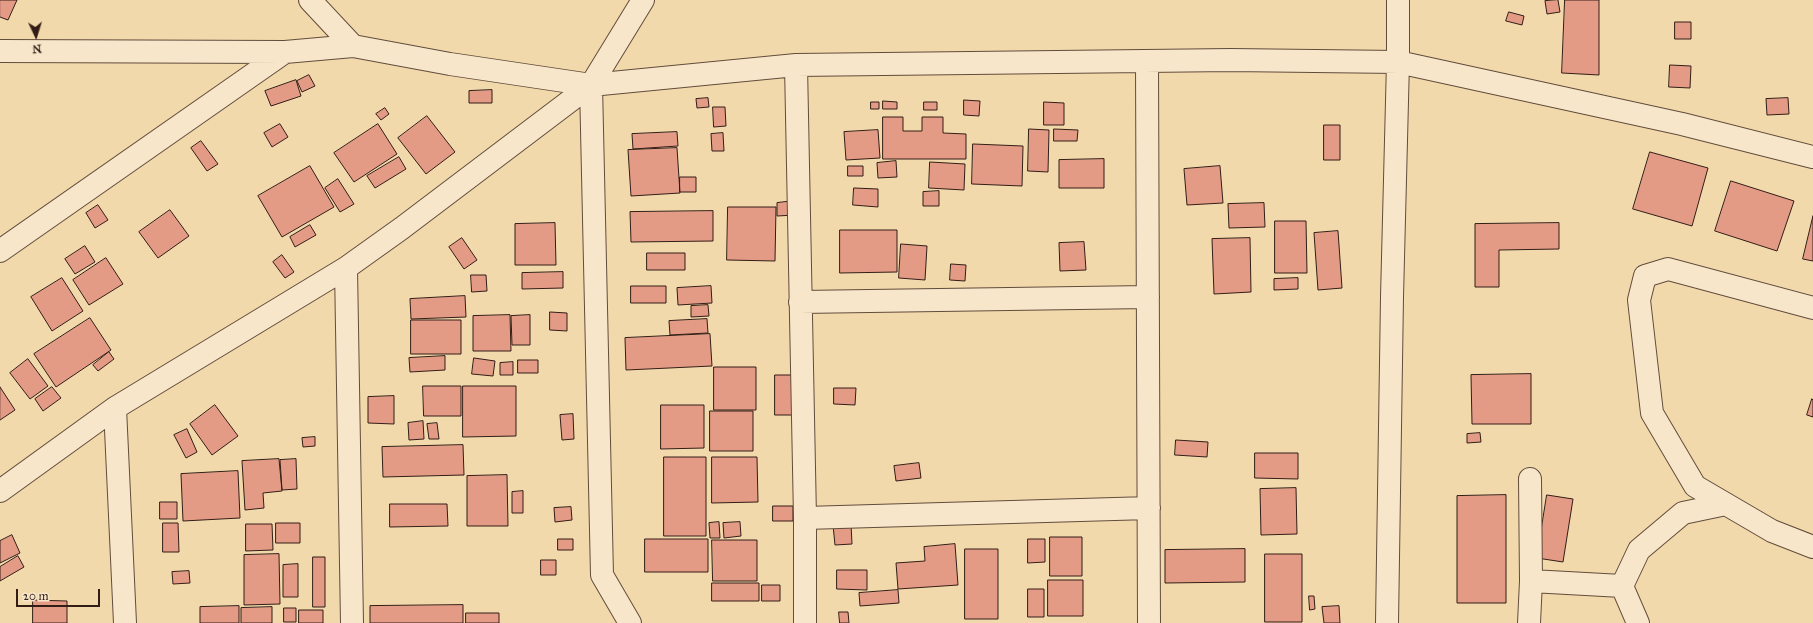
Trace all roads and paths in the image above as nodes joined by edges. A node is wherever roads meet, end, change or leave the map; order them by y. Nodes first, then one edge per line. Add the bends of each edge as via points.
1 (310, 0) edge
2 (643, 0) edge
3 (1398, 0) edge
4 (353, 46) junction
5 (0, 50) edge
6 (285, 52) junction
7 (1148, 62) junction
8 (1398, 62) junction
9 (796, 66) junction
10 (591, 84) junction
11 (1813, 157) edge
12 (0, 251) edge
13 (346, 268) junction
14 (1148, 297) junction
15 (800, 302) junction
16 (1813, 308) edge
17 (115, 408) junction
18 (1530, 480) dead end
19 (0, 491) edge
20 (1726, 504) junction
21 (1149, 508) junction
22 (805, 518) junction
23 (1813, 547) edge
24 (1531, 581) junction
25 (1622, 586) junction
26 (125, 623) edge
27 (352, 623) edge
28 (630, 623) edge
29 (805, 623) edge
30 (1149, 623) edge
31 (1388, 623) edge
32 (1529, 623) edge
33 (1638, 623) edge

1 - 4 street
2 - 10 street
3 - 8 street
4 - 6 street
4 - 10 street via 450,64
5 - 6 street
6 - 12 street
7 - 8 street
7 - 9 street
7 - 14 street
8 - 11 street via 1682,124
8 - 31 street
9 - 10 street
9 - 15 street
10 - 13 street
10 - 28 street via 602,575
13 - 17 street
13 - 27 street
14 - 15 street
14 - 21 street
15 - 22 street
16 - 20 street via 1668,269 1645,276 1639,300 1652,413 1695,486
17 - 19 street
17 - 26 street
18 - 24 street
20 - 23 street via 1772,531
20 - 25 street via 1683,512 1639,550
21 - 22 street
21 - 30 street
22 - 29 street
24 - 25 street
24 - 32 street
25 - 33 street

